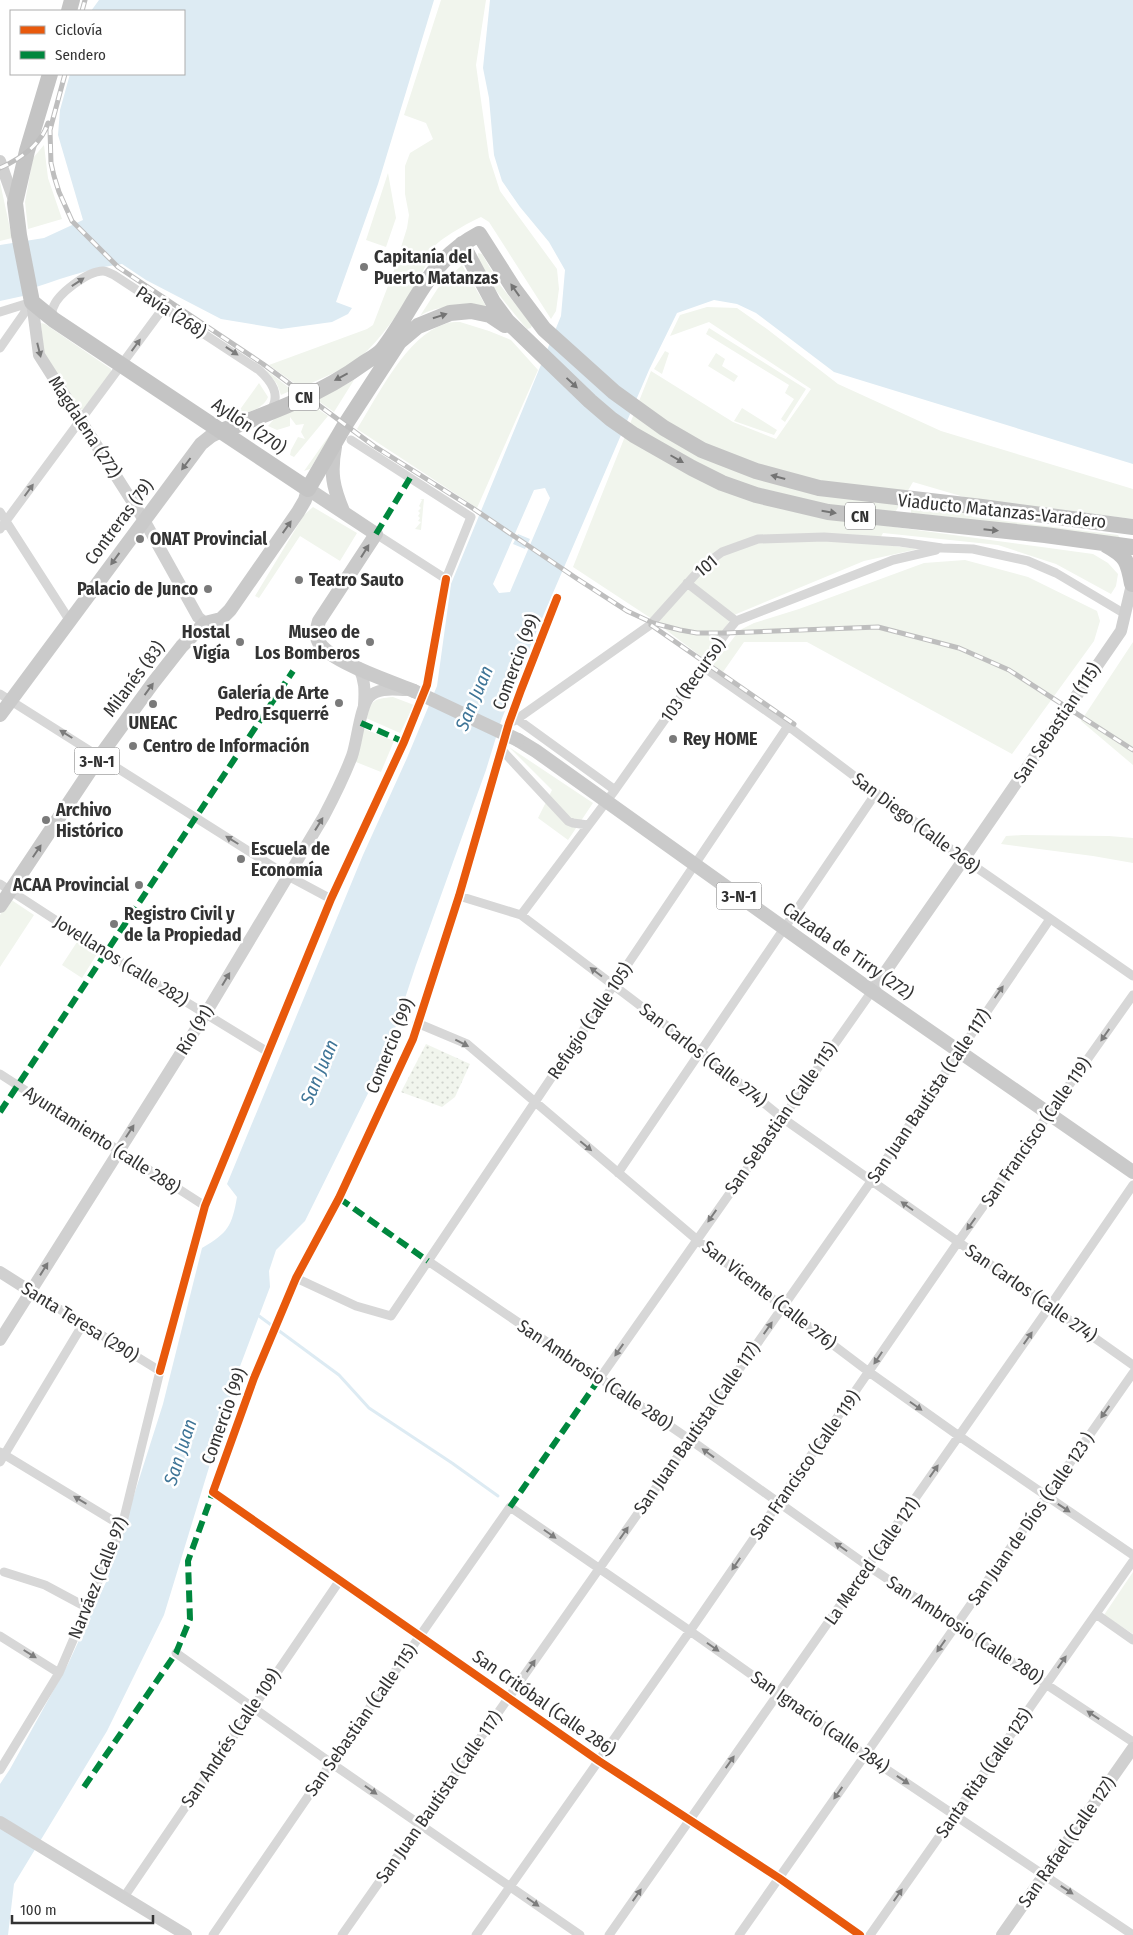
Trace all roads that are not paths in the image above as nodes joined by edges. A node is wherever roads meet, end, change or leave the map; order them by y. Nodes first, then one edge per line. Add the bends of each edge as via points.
1 (50, 75) edge
2 (1, 164) edge
3 (15, 203) junction
4 (464, 249) junction
5 (31, 300) junction
6 (164, 307) junction
7 (0, 312) edge
8 (54, 320) junction
9 (400, 342) junction
10 (0, 348) edge
11 (536, 350) junction
12 (122, 364) junction
13 (268, 413) junction
14 (80, 420) junction
15 (221, 431) junction
16 (343, 441) junction
17 (308, 489) junction
18 (344, 511) junction
19 (0, 512) edge
20 (144, 520) junction
21 (6, 521) junction
22 (1133, 527) edge
23 (0, 529) edge
24 (376, 534) junction
25 (1101, 542) junction
26 (1133, 547) edge
27 (942, 548) junction
28 (1133, 582) edge
29 (687, 583) junction
30 (557, 598) dead end
31 (1129, 616) edge
32 (70, 620) junction
33 (736, 621) junction
34 (205, 622) junction
35 (702, 666) junction
36 (359, 668) junction
37 (414, 691) junction
38 (5, 697) edge
39 (364, 708) junction
40 (0, 714) edge
41 (513, 721) junction
42 (788, 726) junction
43 (501, 749) junction
44 (100, 756) junction
45 (616, 790) junction
46 (876, 793) junction
47 (606, 802) junction
48 (588, 825) junction
49 (964, 859) junction
50 (695, 864) junction
51 (288, 876) junction
52 (5, 888) edge
53 (459, 896) junction
54 (331, 900) dead end
55 (0, 906) edge
56 (521, 915) junction
57 (1050, 919) junction
58 (784, 928) junction
59 (1133, 976) edge
60 (614, 985) junction
61 (872, 991) junction
62 (1133, 995) edge
63 (206, 1013) junction
64 (417, 1023) junction
65 (700, 1051) junction
66 (958, 1051) junction
67 (268, 1052) dead end
68 (0, 1074) edge
69 (535, 1103) junction
70 (1050, 1114) junction
71 (781, 1117) junction
72 (118, 1150) junction
73 (1133, 1172) edge
74 (618, 1173) junction
75 (872, 1180) junction
76 (1133, 1185) edge
77 (205, 1206) dead end
78 (696, 1238) junction
79 (958, 1242) junction
80 (428, 1261) junction
81 (0, 1272) edge
82 (296, 1278) junction
83 (30, 1292) junction
84 (1050, 1306) junction
85 (782, 1307) junction
86 (82, 1324) junction
87 (0, 1340) edge
88 (1133, 1365) edge
89 (160, 1371) joint
90 (869, 1372) junction
91 (1133, 1372) edge
92 (600, 1378) junction
93 (959, 1436) junction
94 (689, 1439) junction
95 (2, 1456) edge
96 (213, 1492) joint
97 (1046, 1496) junction
98 (778, 1503) junction
99 (510, 1507) joint
100 (122, 1526) junction
101 (1133, 1555) edge
102 (1133, 1561) edge
103 (868, 1566) junction
104 (599, 1569) junction
105 (4, 1572) dead end
106 (340, 1580) junction
107 (86, 1607) junction
108 (1096, 1614) junction
109 (956, 1624) junction
110 (690, 1631) junction
111 (420, 1635) junction
112 (0, 1636) edge
113 (1133, 1640) edge
114 (176, 1652) dead end
115 (60, 1673) junction
116 (1047, 1684) junction
117 (779, 1693) junction
118 (509, 1698) junction
119 (253, 1706) junction
120 (1133, 1742) edge
121 (1133, 1748) edge
122 (865, 1755) junction
123 (599, 1760) junction
124 (331, 1763) junction
125 (0, 1770) edge
126 (955, 1814) junction
127 (689, 1820) junction
128 (0, 1822) edge
129 (420, 1824) junction
130 (1043, 1874) junction
131 (779, 1878) junction
132 (511, 1886) junction
133 (124, 1897) junction
134 (186, 1935) edge
135 (213, 1935) edge
136 (342, 1935) edge
137 (476, 1935) edge
138 (580, 1935) edge
139 (609, 1935) edge
140 (739, 1935) edge
141 (860, 1935) edge
142 (870, 1935) edge
143 (1002, 1935) edge
144 (1133, 1935) edge

1 - 3 highway
2 - 3 street
3 - 5 highway
4 - 9 highway, CN via 434,286
4 - 11 highway, Viaducto Matanzas-Varadero / CN via 493,302
4 -> 13 highway, CN via 443,260 426,281 382,351 356,369
22 -> 4 highway, Viaducto Matanzas-Varadero / CN via 819,488 756,471 702,450 614,392 544,329 481,239
5 - 7 street
5 - 8 highway, Ayllón (270)
5 - 10 street
5 -> 14 street, Magdalena (272) via 39,355
8 -> 6 street, Pavía (268) via 53,305 66,290 89,275 104,271
12 -> 6 street
6 -> 13 street, Pavía (268) via 267,378 276,399
8 - 12 highway, Ayllón (270)
9 -> 11 highway, CN via 418,326 433,319 471,311 490,315
9 - 16 highway, CN
11 -> 25 highway, Viaducto Matanzas-Varadero / CN via 590,401 634,435 722,483 756,495 828,512
12 - 14 street
12 - 15 highway, Ayllón (270)
13 - 15 highway, CN
14 - 20 street, Magdalena (272)
21 -> 14 street
15 - 17 highway, Ayllón (270)
15 -> 20 main road, Contreras (79) via 201,444
16 - 17 highway, CN
16 - 18 main road via 332,462 332,482
16 - 24 street, Ayllón (270) via 471,517 446,579
17 - 18 main road, Ayllón (270)
34 -> 17 main road, Milanés (83) / 3-N-1 via 221,619 230,610 298,512
18 - 24 main road, Ayllón (270)
19 - 21 street
20 -> 32 main road, Contreras (79)
20 - 34 street, Magdalena (272) via 198,617
21 - 23 street
21 - 32 street
36 -> 24 main road, 3-N-1 via 329,653 320,645 316,632
25 - 26 highway, Viaducto Matanzas-Varadero / CN
25 - 28 highway via 1122,554
27 - 29 street, 101 via 824,537 758,539 722,552 702,566
27 - 31 street via 973,549 1028,561 1056,573
27 - 33 street, 103 (Recurso) via 893,560
28 - 31 street, San Sebastian (115)
29 - 33 street
29 - 41 street, 101 via 650,625
30 - 41 street, Comercio (99) via 520,690
31 - 49 street, San Sebastian (115)
32 - 38 main road, Contreras (79)
33 - 35 street, 103 (Recurso)
44 -> 34 main road, Milanés (83) / 3-N-1 via 159,675
35 - 42 street, San Diego (Calle 268)
35 - 45 street, 103 (Recurso)
36 - 37 main road, 3-N-1
36 - 39 street, Río (91) via 365,685
37 - 39 street via 381,690 369,698
37 - 47 main road, Calzada de Tirry (272) / 3-N-1, bridge via 518,740
38 - 40 main road, Contreras (79)
44 -> 38 street
51 -> 39 street, Río (91) via 335,794 355,746
41 - 43 street, Comercio (99)
41 - 45 street
42 - 46 street, San Diego (Calle 268)
42 - 50 street, Refugio (Calle 105)
43 - 48 street via 568,820
43 - 53 street, Comercio (99)
51 -> 44 street
52 -> 44 main road, Milanés (83) / 3-N-1
45 - 47 street, 103 (Recurso)
46 - 49 street, San Diego (Calle 268)
46 - 58 street
47 - 48 street, 103 (Recurso)
47 - 50 main road, Calzada de Tirry (272) / 3-N-1
48 - 56 street, 103 (Recurso)
49 - 57 street, San Diego (Calle 268)
49 - 61 street, San Sebastian (Calle 115)
50 - 58 main road, Calzada de Tirry (272) / 3-N-1
50 - 60 street, Refugio (Calle 105)
51 - 54 street
63 -> 51 street, Río (91)
52 - 55 main road, Milanés (83) / 3-N-1
52 - 63 street, Jovellanos (calle 282)
53 - 56 street, San Carlos (Calle 274)
53 - 64 street, Comercio (99)
60 -> 56 street, San Carlos (Calle 274)
57 - 59 street, San Diego (Calle 268)
66 -> 57 street, San Juan Bautista (Calle 117)
58 - 61 main road, Calzada de Tirry (272) / 3-N-1
58 - 65 street
60 - 65 street, San Carlos (Calle 274)
60 - 69 street, Refugio (Calle 105)
61 - 66 main road, Calzada de Tirry (272) / 3-N-1
61 - 71 street, San Sebastian (Calle 115)
62 -> 70 street, San Francisco (Calle 119)
63 - 67 street, Jovellanos (calle 282)
72 -> 63 street, Río (91)
64 -> 69 street, San Vicente (Calle 276) via 467,1044
64 - 82 street, Comercio (99) via 413,1039 339,1198
65 - 71 street, San Carlos (Calle 274)
65 - 74 street
66 - 70 main road, Calzada de Tirry (272) / 3-N-1
66 - 75 street, San Juan Bautista (Calle 117)
68 - 72 street, Ayuntamiento (calle 288)
69 -> 74 street, San Vicente (Calle 276)
69 - 80 street, Refugio (Calle 105)
70 - 73 main road, Calzada de Tirry (272) / 3-N-1
70 -> 79 street, San Francisco (Calle 119)
71 - 75 street, San Carlos (Calle 274)
71 -> 78 street, San Sebastian (Calle 115)
72 - 77 street, Ayuntamiento (calle 288)
83 -> 72 street, Río (91)
74 - 78 street, San Vicente (Calle 276)
79 -> 75 street, San Carlos (Calle 274)
75 - 85 street, San Juan Bautista (Calle 117)
76 - 84 street, La Merced (Calle 121)
78 - 85 street, San Vicente (Calle 276)
78 -> 92 street, San Sebastian (Calle 115)
79 - 84 street, San Carlos (Calle 274)
79 -> 90 street, San Francisco (Calle 119)
80 - 82 street, Refugio (Calle 105) via 391,1316 356,1306
80 - 92 street, San Ambrosio (Calle 280)
81 - 83 street, Santa Teresa (290)
82 - 96 street, Comercio (99) via 254,1378
83 - 86 street, Santa Teresa (290)
83 - 87 street, Río (91)
84 - 88 street, San Carlos (Calle 274)
93 -> 84 street, La Merced (Calle 121)
85 - 90 street, San Vicente (Calle 276)
94 -> 85 street, San Juan Bautista (Calle 117)
86 - 89 street, Santa Teresa (290)
86 - 95 street
89 - 100 street, Narváez (Calle 97)
90 -> 93 street, San Vicente (Calle 276)
90 - 98 street, San Francisco (Calle 119)
91 -> 97 street, San Juan de Díos (Calle 123 )
92 - 94 street, San Ambrosio (Calle 280)
93 - 97 street, San Vicente (Calle 276)
103 -> 93 street, La Merced (Calle 121)
98 -> 94 street, San Ambrosio (Calle 280)
104 -> 94 street, San Juan Bautista (Calle 117)
100 -> 95 street
96 - 106 street, San Critóbal (Calle 286)
97 -> 101 street, San Vicente (Calle 276)
97 - 109 street, San Juan de Díos (Calle 123 )
103 -> 98 street, San Ambrosio (Calle 280)
98 -> 110 street, San Francisco (Calle 119)
99 -> 104 street, San Ignacio (calle 284)
99 - 111 street, San Sebastian (Calle 115)
100 - 107 street, Narváez (Calle 97)
102 - 108 street, Santa Rita (Calle 125)
103 - 109 street, San Ambrosio (Calle 280)
103 - 117 street, La Merced (Calle 121)
104 - 110 street, San Ignacio (calle 284)
118 -> 104 street, San Juan Bautista (Calle 117)
105 - 107 street via 46,1585
106 - 111 street, San Critóbal (Calle 286)
106 - 119 street, San Andrés (Calle 109)
107 - 115 street, Narváez (Calle 97)
108 - 113 street
116 -> 108 street, Santa Rita (Calle 125)
109 - 116 street, San Ambrosio (Calle 280)
109 -> 122 street, San Juan de Díos (Calle 123 )
110 -> 117 street, San Ignacio (calle 284)
110 - 123 street, San Francisco (Calle 119)
111 - 118 street, San Critóbal (Calle 286)
111 - 124 street, San Sebastian (Calle 115)
112 -> 115 street
114 - 119 street
115 - 125 street, Narváez (Calle 97)
120 -> 116 street, San Ambrosio (Calle 280)
116 - 126 street, Santa Rita (Calle 125)
117 - 122 street, San Ignacio (calle 284)
127 -> 117 street, La Merced (Calle 121)
118 - 123 street, San Critóbal (Calle 286)
118 - 129 street, San Juan Bautista (Calle 117)
119 - 124 street
119 - 133 street, San Andrés (Calle 109)
121 - 130 street, San Rafael (Calle 127)
122 -> 126 street, San Ignacio (calle 284)
122 -> 131 street, San Juan de Díos (Calle 123 )
123 - 127 street, San Critóbal (Calle 286)
123 - 132 street, San Francisco (Calle 119)
124 -> 129 street
124 - 135 street, San Sebastian (Calle 115)
126 - 130 street, San Ignacio (calle 284)
142 -> 126 street, Santa Rita (Calle 125)
127 - 131 street, San Critóbal (Calle 286)
139 -> 127 street, La Merced (Calle 121)
128 - 133 street
129 - 132 street
129 - 136 street, San Juan Bautista (Calle 117)
130 - 143 street, San Rafael (Calle 127)
130 -> 144 street, San Ignacio (calle 284)
131 - 140 street, San Juan de Díos (Calle 123 )
131 - 141 street, San Critóbal (Calle 286)
132 - 137 street, San Francisco (Calle 119)
132 -> 138 street
133 - 134 street

